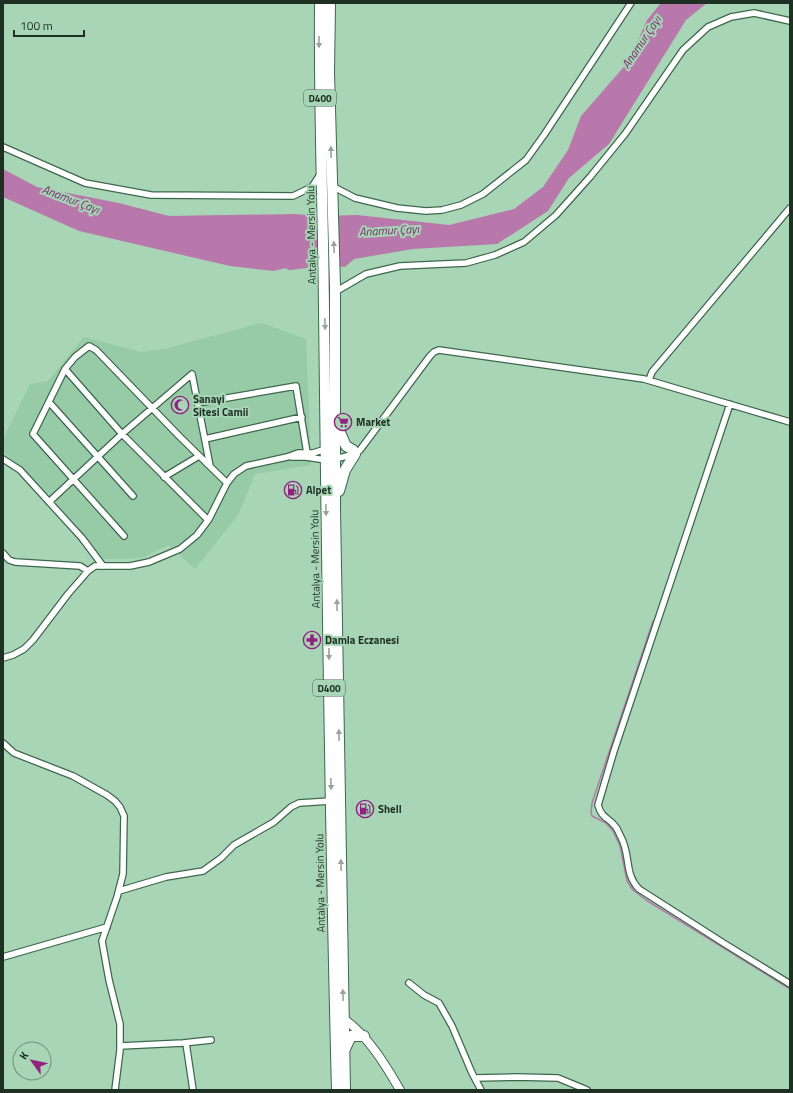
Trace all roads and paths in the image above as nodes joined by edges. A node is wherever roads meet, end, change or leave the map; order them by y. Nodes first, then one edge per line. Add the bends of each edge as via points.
1 (320, 3) edge
2 (330, 3) edge
3 (631, 3) edge
4 (790, 21) edge
5 (3, 147) edge
6 (322, 172) junction
7 (329, 190) junction
8 (790, 208) edge
9 (335, 289) junction
10 (65, 369) junction
11 (649, 380) junction
12 (49, 402) junction
13 (198, 403) junction
14 (730, 404) junction
15 (152, 409) junction
16 (302, 417) junction
17 (335, 421) junction
18 (790, 422) edge
19 (122, 434) junction
20 (204, 438) junction
21 (356, 451) junction
22 (308, 453) junction
23 (330, 454) junction
24 (98, 456) junction
25 (199, 456) junction
26 (287, 457) junction
27 (3, 459) edge
28 (210, 466) junction
29 (164, 477) junction
30 (73, 479) junction
31 (227, 483) junction
32 (133, 496) dead end
33 (49, 502) junction
34 (335, 508) junction
35 (208, 520) junction
36 (124, 536) dead end
37 (3, 553) edge
38 (103, 566) junction
39 (88, 571) junction
40 (3, 658) edge
41 (3, 744) edge
42 (331, 801) junction
43 (119, 891) junction
44 (107, 927) junction
45 (3, 957) edge
46 (408, 983) dead end
47 (790, 984) edge
48 (339, 1019) junction
49 (364, 1036) junction
50 (211, 1040) dead end
51 (186, 1043) junction
52 (120, 1046) junction
53 (344, 1051) junction
54 (475, 1078) junction
55 (115, 1090) edge
56 (193, 1090) edge
57 (337, 1090) edge
58 (345, 1090) edge
59 (400, 1090) edge
60 (481, 1090) edge
61 (587, 1090) edge

1 -> 6 highway, Antalya - Mersin Yolu / D400
7 -> 2 highway, Antalya - Mersin Yolu / D400
3 - 7 street via 526,160 483,194 461,205 426,211 397,208
4 - 9 street via 754,13 731,17 708,27 683,50 625,134 590,177 556,216 524,242 495,255 466,263 400,266 366,274
5 - 6 street via 85,183 151,194 293,196 312,187
6 - 7 highway, Antalya - Mersin Yolu / D400
9 -> 7 highway, Antalya - Mersin Yolu / D400
7 -> 23 highway, Antalya - Mersin Yolu / D400 via 324,285
8 - 11 street via 652,372
9 - 17 highway, Antalya - Mersin Yolu / D400
10 - 12 street
10 - 15 street via 89,346 96,350
10 - 19 street
11 - 14 street
11 - 21 street via 439,350 430,356
12 - 24 street
12 - 30 street via 33,434
13 - 15 street via 192,374
13 - 16 street via 296,386
13 - 20 street
14 - 18 street
14 - 47 street via 598,805 600,814 615,826 622,839 628,856 629,874 639,889
15 - 19 street
15 - 25 street
16 - 20 street
16 - 22 street
17 - 21 highway via 343,442
17 - 23 highway, Antalya - Mersin Yolu / D400
19 - 24 street
19 - 29 street
20 - 28 street
21 - 23 street
21 - 23 street
21 - 34 highway via 343,476
22 - 23 street
22 - 26 street
23 - 26 street
23 - 34 highway, Antalya - Mersin Yolu / D400
23 -> 42 highway, Antalya - Mersin Yolu / D400
24 - 30 street
24 - 32 street
25 - 28 street
25 - 29 street
26 - 31 street via 246,466 234,474
27 - 33 street via 20,470
28 - 31 street
29 - 35 street
30 - 33 street
30 - 36 street
31 - 35 street
33 - 38 street via 82,538
48 -> 34 highway, Antalya - Mersin Yolu / D400
35 - 38 street via 197,535 180,549 161,558 130,566
37 - 39 street via 15,562 80,566
38 - 39 street via 95,566
39 - 40 street via 33,640 24,649
41 - 43 street via 14,753 80,780 115,800 124,816 125,836 123,874
42 - 43 street via 299,803 291,807 274,822 234,844 221,858 203,871 166,877
42 - 48 highway, Antalya - Mersin Yolu / D400
43 - 44 street
44 - 45 street
44 - 52 street via 102,941 120,1024
46 - 54 street via 439,1003
48 - 49 street
48 - 53 highway, Antalya - Mersin Yolu / D400
48 - 57 highway, Antalya - Mersin Yolu / D400
49 - 53 highway via 351,1036
49 - 59 street
50 - 51 street
51 - 52 street
51 - 56 street
52 - 55 street
53 - 58 highway, Antalya - Mersin Yolu / D400
54 - 60 street
54 - 61 street via 558,1078

